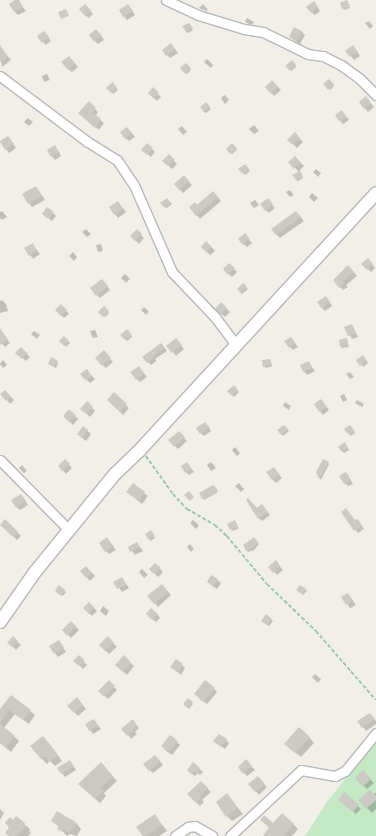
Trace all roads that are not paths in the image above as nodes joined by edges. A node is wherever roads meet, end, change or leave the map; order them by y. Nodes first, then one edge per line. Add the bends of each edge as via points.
1 (166, 0) edge
2 (0, 76) edge
3 (376, 95) edge
4 (376, 193) edge
5 (236, 345) junction
6 (0, 460) edge
7 (68, 529) junction
8 (0, 622) edge
9 (376, 733) edge
10 (175, 836) edge
11 (212, 836) edge
12 (230, 836) edge

1 - 3 street via 198,15 263,32 308,54 323,56 341,65
2 - 5 street via 88,142 117,160 134,185 172,272 215,317
4 - 5 main road
5 - 7 main road via 139,451 114,474
6 - 7 street
7 - 8 main road
9 - 12 street via 345,771 335,776 301,770
10 - 11 street via 188,827 195,826

